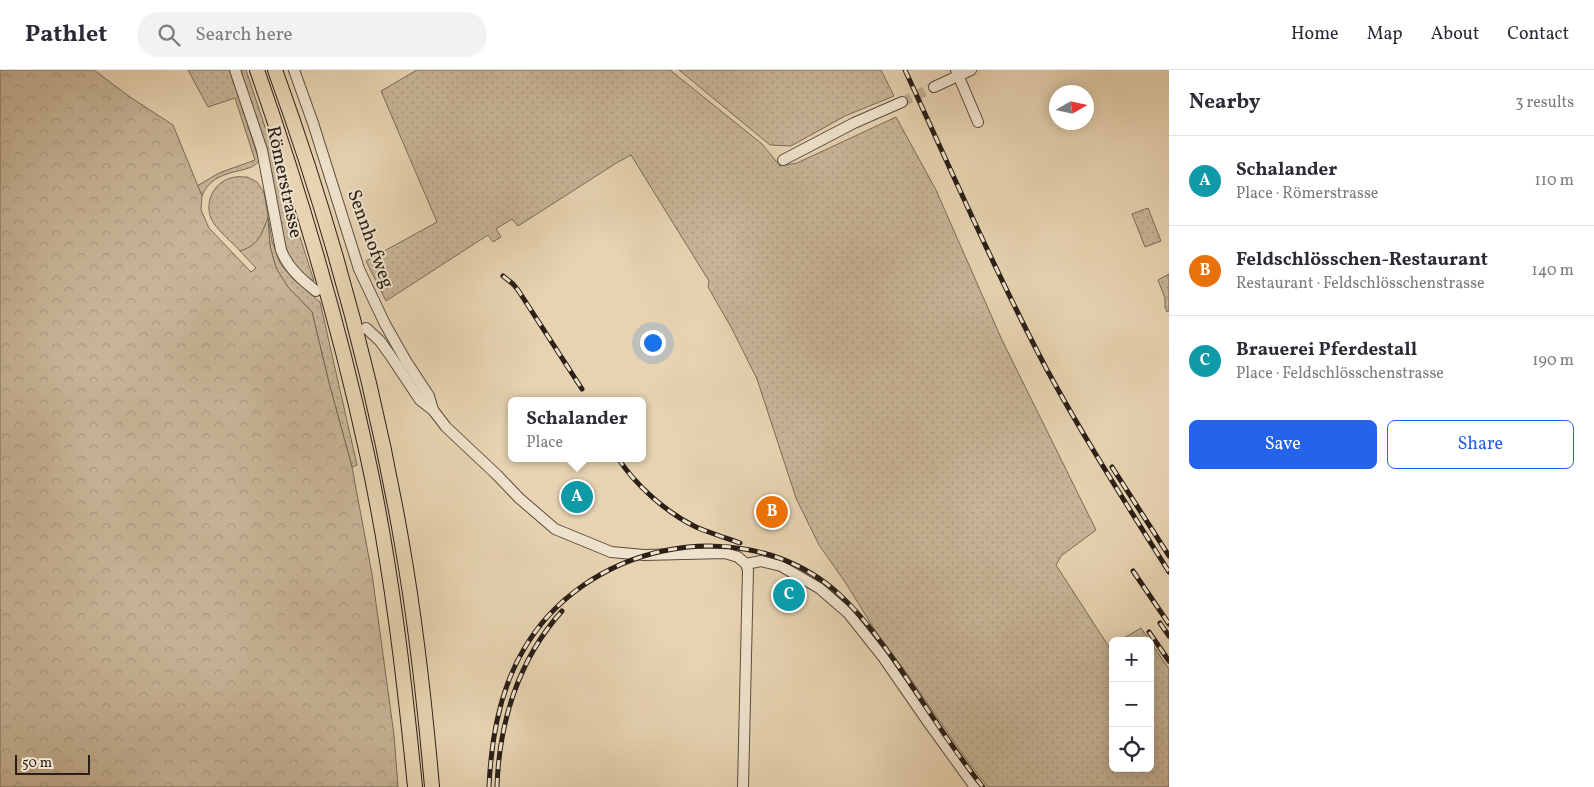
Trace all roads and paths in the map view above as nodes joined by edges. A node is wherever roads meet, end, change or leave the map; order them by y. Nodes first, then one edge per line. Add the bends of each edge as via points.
1 (234, 70) edge
2 (257, 70) edge
3 (275, 70) edge
4 (294, 70) edge
5 (971, 70) edge
6 (958, 73) edge
7 (934, 88) tunnel mouth
8 (902, 102) tunnel mouth
9 (978, 122) dead end
10 (783, 160) dead end
11 (316, 291) dead end
12 (366, 328) dead end
13 (433, 410) junction
14 (746, 564) junction
15 (415, 787) edge
16 (432, 787) edge
17 (743, 787) edge
18 (975, 787) edge

1 - 11 street, Römerstrasse via 262,150 280,250 294,272
2 - 15 highway via 318,259 367,455 391,584
3 - 16 highway via 336,258 384,452 419,658
4 - 13 street, Sennhofweg via 359,269 385,324 429,396
5 - 6 street
6 - 7 street
6 - 9 street
8 - 10 street
12 - 13 street via 380,341 420,400
13 - 14 street via 446,427 555,529 611,552 644,555 725,553
14 - 17 street
14 - 18 street via 762,561 781,566 819,588 848,613

